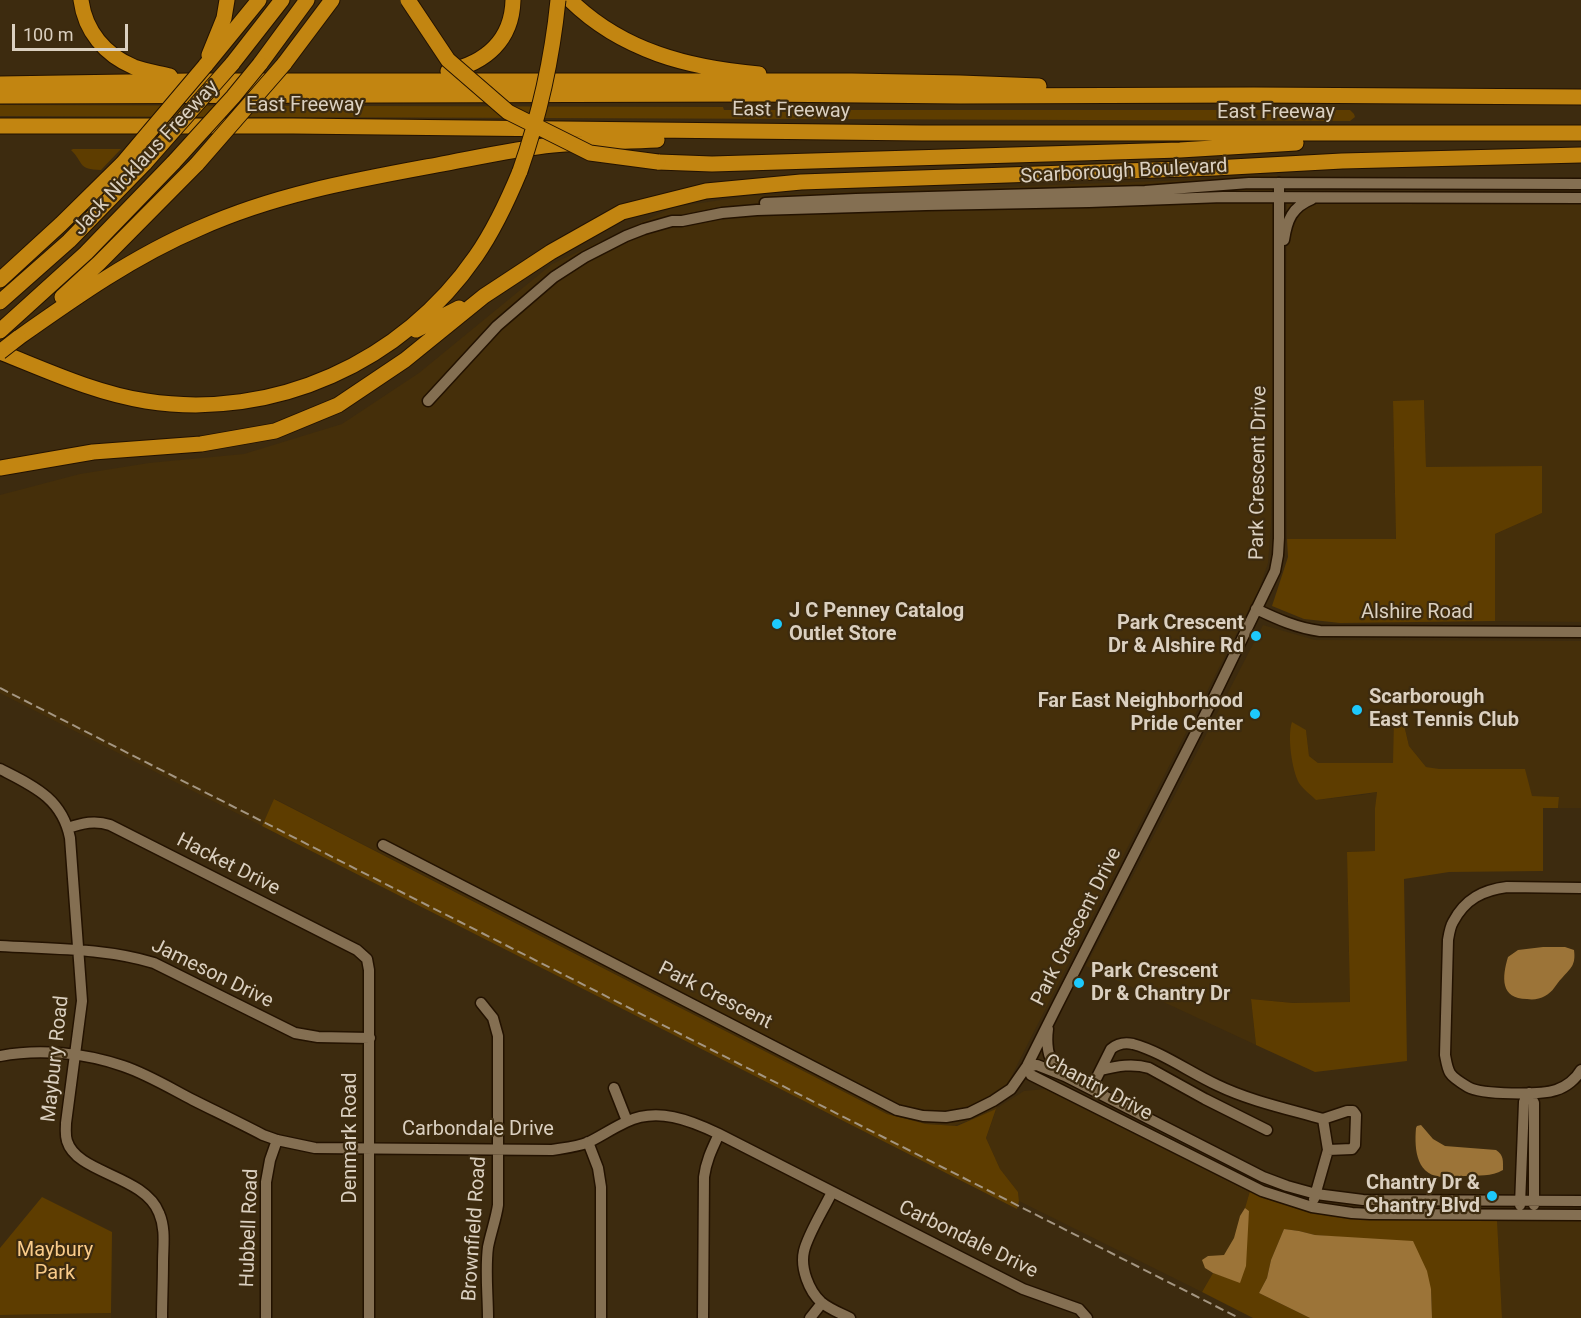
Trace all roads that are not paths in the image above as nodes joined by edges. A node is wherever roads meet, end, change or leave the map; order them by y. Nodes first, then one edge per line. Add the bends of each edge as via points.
1 (81, 0) edge
2 (227, 0) edge
3 (259, 0) edge
4 (282, 0) edge
5 (307, 0) edge
6 (332, 0) edge
7 (408, 0) edge
8 (513, 0) edge
9 (558, 0) edge
10 (570, 0) edge
11 (205, 66) junction
12 (190, 81) junction
13 (365, 81) junction
14 (852, 81) junction
15 (0, 84) edge
16 (1254, 95) junction
17 (0, 96) edge
18 (1581, 97) edge
19 (0, 126) edge
20 (786, 132) junction
21 (1581, 133) edge
22 (1361, 134) junction
23 (1581, 155) edge
24 (815, 160) junction
25 (1308, 164) junction
26 (1279, 183) junction
27 (1581, 184) edge
28 (1279, 197) junction
29 (1317, 198) junction
30 (1581, 198) edge
31 (672, 221) junction
32 (1279, 270) junction
33 (0, 279) edge
34 (484, 296) junction
35 (0, 302) edge
36 (1, 330) edge
37 (18, 338) junction
38 (392, 342) junction
39 (0, 352) edge
40 (428, 401) dead end
41 (0, 468) edge
42 (1256, 609) junction
43 (1581, 632) edge
44 (0, 769) edge
45 (68, 828) junction
46 (383, 845) dead end
47 (1581, 888) edge
48 (0, 946) edge
49 (79, 951) junction
50 (367, 959) joint
51 (481, 1003) dead end
52 (1048, 1025) junction
53 (369, 1038) junction
54 (75, 1055) junction
55 (0, 1056) edge
56 (1027, 1066) junction
57 (1101, 1070) junction
58 (1580, 1074) edge
59 (1065, 1076) junction
60 (614, 1088) dead end
61 (1090, 1089) junction
62 (1529, 1093) junction
63 (1323, 1119) junction
64 (627, 1121) junction
65 (1267, 1130) dead end
66 (719, 1134) junction
67 (277, 1140) junction
68 (588, 1142) junction
69 (369, 1149) junction
70 (498, 1150) junction
71 (1328, 1150) junction
72 (832, 1192) junction
73 (1316, 1194) junction
74 (1521, 1201) junction
75 (1534, 1201) junction
76 (1581, 1201) edge
77 (1312, 1207) junction
78 (1520, 1215) junction
79 (1534, 1215) junction
80 (1581, 1215) edge
81 (822, 1303) junction
82 (162, 1318) edge
83 (266, 1318) edge
84 (369, 1318) edge
85 (488, 1318) edge
86 (601, 1318) edge
87 (703, 1318) edge
88 (810, 1318) edge
89 (850, 1318) edge
90 (1087, 1318) edge

1 - 12 highway via 91,31 110,52 134,67
2 - 11 highway
3 - 11 highway
4 - 35 highway, Jack Nicklaus Freeway, bridge via 145,163 69,241
5 - 36 highway, Jack Nicklaus Freeway, bridge via 260,64 174,162 86,253
6 - 37 highway, bridge via 284,64 197,164
7 - 24 highway, bridge via 448,60 508,112 590,153 712,164
8 - 13 highway via 505,34 478,61 452,70
9 - 38 highway, bridge via 546,85 520,171 500,214 477,255 444,297
10 - 14 highway via 616,35 673,60 755,73
11 - 33 highway, bridge via 123,162
12 - 13 highway
12 - 15 highway
13 - 14 highway
14 - 16 highway
16 - 17 highway, East Freeway
16 - 18 highway, East Freeway
19 - 20 highway, East Freeway
20 - 22 highway, East Freeway
20 - 37 highway via 552,145 312,189 258,204 168,243 80,294
21 - 22 highway, East Freeway
22 - 24 highway via 1322,142 1180,150
23 - 25 highway
24 - 25 highway via 864,168 1095,161
25 - 34 highway via 801,182 706,191 622,212
26 - 27 street, Scarborough Boulevard
26 - 28 street, Park Crescent Drive
26 - 31 street, Scarborough Boulevard via 1145,192 784,202 707,209 680,215
28 - 29 street, Scarborough Boulevard
28 - 31 street, Scarborough Boulevard via 757,210
28 - 32 street, Park Crescent Drive
29 - 30 street, Scarborough Boulevard
29 - 32 street via 1301,205 1288,220
31 - 40 street, Scarborough Boulevard via 626,236 554,277 497,326
32 - 42 street, Park Crescent Drive via 1278,549 1273,575
34 - 38 highway
34 - 41 highway via 405,360 338,405 275,431 201,444 93,452
37 - 39 highway, bridge
38 - 39 highway via 368,359 306,387 257,400 202,405 114,394
42 - 43 street, Alshire Road via 1295,626 1320,631
42 - 52 street, Park Crescent Drive
44 - 45 street via 45,794
45 - 49 street, Maybury Road
45 - 50 street, Hacket Drive via 89,822 110,825 361,952
46 - 56 street, Park Crescent via 897,1110 946,1117 969,1113 1011,1089
47 - 62 street via 1488,890 1466,905 1452,923 1448,940 1445,1055 1450,1073 1477,1091
48 - 49 street, Jameson Drive
49 - 53 street, Jameson Drive via 127,955 154,963 295,1034
49 - 54 street, Maybury Road via 82,1001
50 - 53 street, Denmark Road
51 - 70 street, Brownfield Road via 494,1018 497,1030
52 - 56 street, Park Crescent Drive
52 - 59 street via 1050,1059 1053,1067
53 - 69 street, Denmark Road
54 - 55 street, Carbondale Drive via 34,1052
54 - 67 street, Carbondale Drive via 125,1067
54 - 82 street, Maybury Road via 66,1123 68,1143 87,1163 134,1186 155,1204 164,1232
56 - 59 street, Chantry Drive via 1037,1065
56 - 77 street, Chantry Drive via 1031,1076 1217,1170 1262,1191
57 - 61 street
57 - 63 street via 1111,1049 1122,1043 1132,1044 1230,1090
57 - 65 street via 1121,1066 1149,1068
58 - 62 street via 1554,1091
59 - 61 street, Chantry Drive
60 - 64 street
61 - 73 street, Chantry Drive via 1263,1177
62 - 74 street via 1524,1102
62 - 75 street via 1534,1103
63 - 71 street
63 - 71 street via 1353,1111 1356,1115 1352,1149
64 - 66 street, Carbondale Drive via 672,1116
64 - 68 street, Carbondale Drive
66 - 72 street, Carbondale Drive
66 - 87 street via 704,1177
67 - 69 street, Carbondale Drive via 315,1148
67 - 83 street, Hubbell Road via 266,1182
68 - 70 street, Carbondale Drive via 552,1150
68 - 86 street via 601,1187
69 - 70 street, Carbondale Drive
69 - 84 street, Denmark Road
70 - 85 street, Brownfield Road via 498,1205 488,1256
71 - 73 street
72 - 81 street via 803,1260 808,1284
72 - 90 street, Carbondale Drive via 1023,1289 1078,1309
73 - 74 street, Chantry Drive via 1363,1200
73 - 77 street
74 - 75 street, Chantry Drive
74 - 78 street
75 - 76 street, Chantry Drive
75 - 79 street
77 - 78 street, Chantry Drive via 1370,1215
78 - 79 street, Chantry Drive
79 - 80 street, Chantry Drive
81 - 88 street
81 - 89 street

